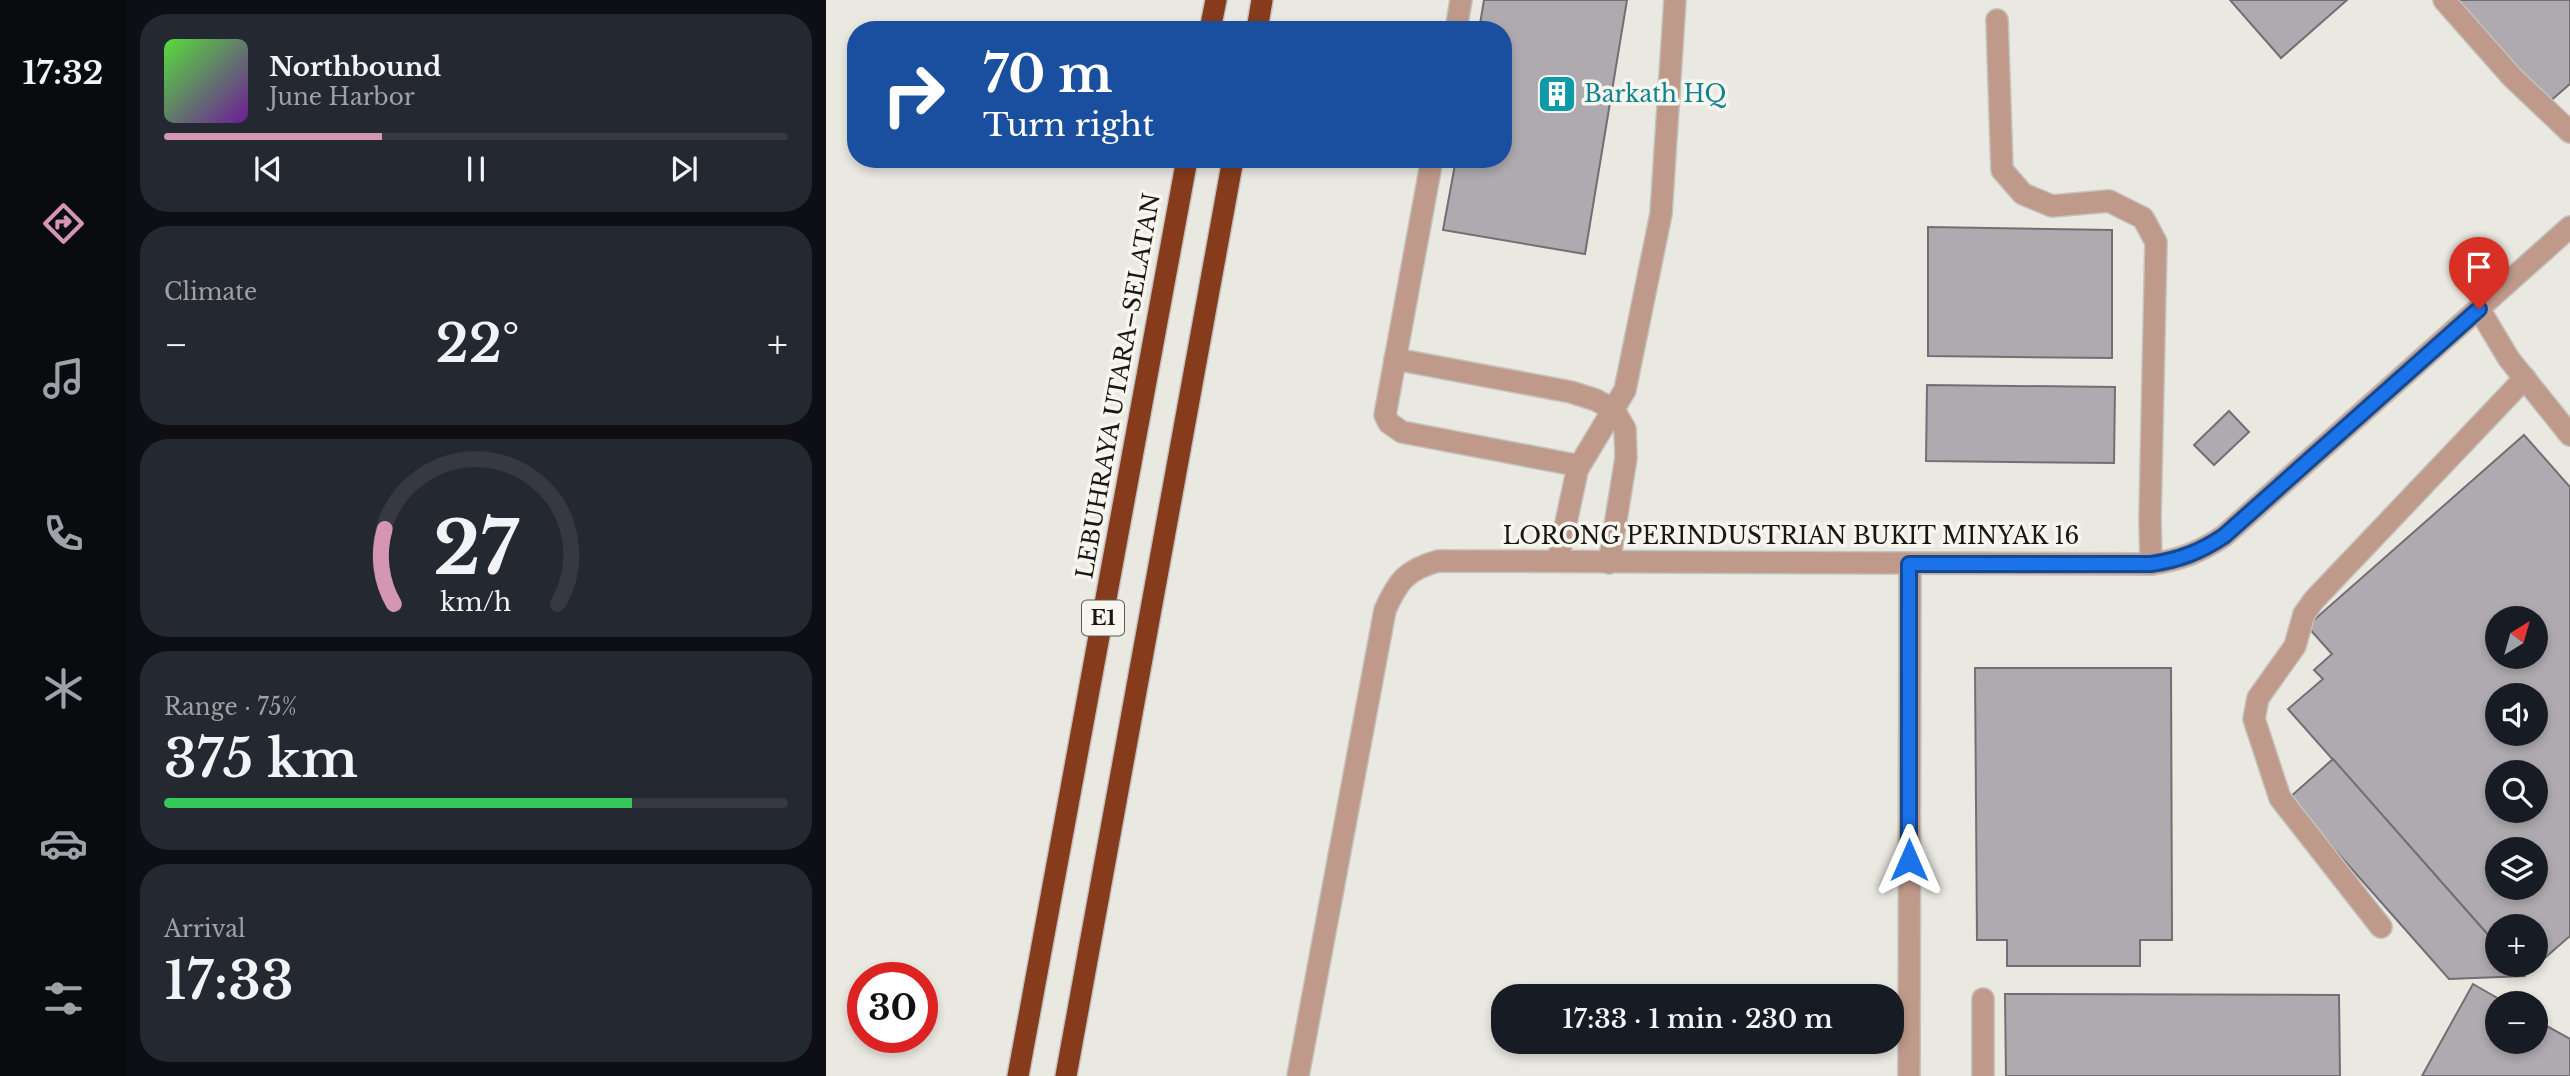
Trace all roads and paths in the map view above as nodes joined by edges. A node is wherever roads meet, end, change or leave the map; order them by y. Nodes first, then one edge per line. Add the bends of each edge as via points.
1 (1216, 0) edge
2 (1262, 0) edge
3 (1461, 0) edge
4 (1675, 0) edge
5 (2444, 0) edge
6 (1997, 20) dead end
7 (1212, 21) edge
8 (1258, 21) edge
9 (1458, 21) edge
10 (2565, 119) edge
11 (1184, 168) edge
12 (1231, 168) edge
13 (1430, 168) edge
14 (2570, 227) edge
15 (2479, 309) junction
16 (1395, 359) junction
17 (2525, 378) junction
18 (1614, 410) junction
19 (2570, 435) edge
20 (1577, 470) junction
21 (1558, 560) junction
22 (1609, 562) junction
23 (1909, 564) junction
24 (2151, 564) junction
25 (2381, 927) dead end
26 (1983, 999) dead end
27 (1018, 1076) edge
28 (1066, 1076) edge
29 (1298, 1076) edge
30 (1909, 1076) edge
31 (1983, 1076) edge

1 - 7 highway
2 - 8 highway
3 - 9 street
4 - 18 street via 1661,214 1625,390
5 - 10 street via 2512,77
6 - 24 street via 2002,170 2023,194 2052,206 2109,201 2143,218 2156,242
11 - 27 highway, LEBUHRAYA UTARA–SELATAN / E1
12 - 28 highway, E1
13 - 16 street
14 - 15 street, LORONG PERINDUSTRIAN BUKIT MINYAK 16
15 - 17 street
15 - 24 street, LORONG PERINDUSTRIAN BUKIT MINYAK 16 via 2224,536 2202,551
16 - 18 street via 1571,392
16 - 20 street via 1385,407 1395,429 1562,461
17 - 19 street
17 - 25 street via 2314,600 2304,614 2295,646 2258,698 2255,719 2280,798
18 - 20 street
18 - 22 street via 1625,429 1626,458
20 - 21 street
21 - 22 street, LORONG PERINDUSTRIAN BUKIT MINYAK 16
21 - 29 street, LORONG PERINDUSTRIAN BUKIT MINYAK 16 via 1438,561 1418,566 1394,589 1385,610
22 - 23 street, LORONG PERINDUSTRIAN BUKIT MINYAK 16
23 - 24 street, LORONG PERINDUSTRIAN BUKIT MINYAK 16
23 - 30 street
26 - 31 street

